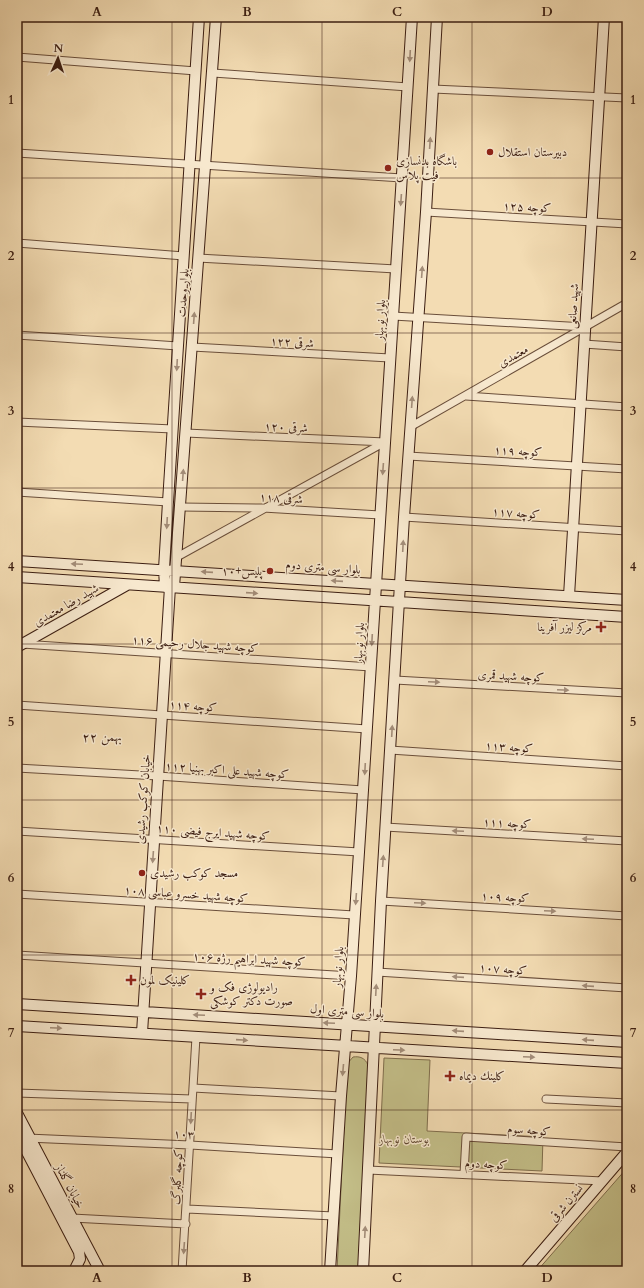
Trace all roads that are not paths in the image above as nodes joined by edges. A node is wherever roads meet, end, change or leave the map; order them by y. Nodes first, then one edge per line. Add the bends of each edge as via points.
1 (199, 17) edge
2 (216, 17) edge
3 (412, 17) edge
4 (437, 17) edge
5 (604, 17) edge
6 (17, 57) edge
7 (196, 71) junction
8 (213, 73) junction
9 (408, 87) junction
10 (433, 89) junction
11 (599, 97) junction
12 (627, 98) edge
13 (17, 153) edge
14 (189, 163) junction
15 (205, 165) junction
16 (402, 178) junction
17 (426, 212) junction
18 (592, 222) junction
19 (627, 224) edge
20 (17, 243) edge
21 (184, 256) junction
22 (198, 258) junction
23 (396, 269) junction
24 (627, 303) edge
25 (393, 316) junction
26 (419, 318) junction
27 (585, 327) junction
28 (17, 335) edge
29 (584, 344) junction
30 (178, 346) junction
31 (192, 347) junction
32 (627, 347) edge
33 (390, 358) junction
34 (466, 396) junction
35 (580, 403) junction
36 (627, 406) edge
37 (17, 422) edge
38 (410, 427) junction
39 (173, 429) junction
40 (186, 433) junction
41 (385, 442) junction
42 (408, 456) junction
43 (577, 466) junction
44 (627, 469) edge
45 (17, 492) edge
46 (168, 502) junction
47 (181, 507) junction
48 (263, 508) junction
49 (380, 515) junction
50 (404, 517) junction
51 (573, 527) junction
52 (627, 531) edge
53 (177, 557) junction
54 (17, 561) edge
55 (164, 569) junction
56 (176, 570) junction
57 (17, 577) edge
58 (376, 583) junction
59 (128, 585) junction
60 (400, 585) junction
61 (170, 587) junction
62 (569, 596) junction
63 (627, 600) edge
64 (374, 601) junction
65 (400, 602) junction
66 (627, 616) edge
67 (19, 645) edge
68 (166, 654) junction
69 (371, 667) junction
70 (395, 680) junction
71 (627, 693) edge
72 (17, 705) edge
73 (162, 715) junction
74 (367, 729) junction
75 (390, 750) junction
76 (627, 766) edge
77 (17, 768) edge
78 (158, 776) junction
79 (363, 790) junction
80 (385, 827) junction
81 (17, 831) edge
82 (154, 840) junction
83 (627, 841) edge
84 (359, 852) junction
85 (17, 894) edge
86 (381, 901) junction
87 (150, 902) junction
88 (354, 915) junction
89 (627, 916) edge
90 (17, 955) edge
91 (146, 964) junction
92 (377, 972) junction
93 (351, 976) junction
94 (627, 988) edge
95 (17, 1004) edge
96 (143, 1012) junction
97 (347, 1024) junction
98 (17, 1026) edge
99 (374, 1026) junction
100 (142, 1033) junction
101 (196, 1037) junction
102 (627, 1042) edge
103 (345, 1046) junction
104 (373, 1048) junction
105 (627, 1063) edge
106 (193, 1088) junction
107 (17, 1093) edge
108 (341, 1096) junction
109 (192, 1099) junction
110 (546, 1099) dead end
111 (627, 1103) edge
112 (17, 1113) edge
113 (21, 1137) edge
114 (190, 1145) junction
115 (627, 1148) edge
116 (627, 1152) edge
117 (338, 1154) junction
118 (368, 1170) junction
119 (464, 1174) junction
120 (603, 1181) junction
121 (186, 1209) junction
122 (334, 1216) junction
123 (72, 1218) junction
124 (186, 1224) junction
125 (74, 1271) edge
126 (100, 1271) edge
127 (182, 1271) edge
128 (330, 1271) edge
129 (363, 1271) edge
130 (525, 1271) edge

1 - 7 main road, بلوار وحدت
2 - 8 main road, بلوار وحدت
3 -> 9 main road, بلوار نوبهار
4 - 10 main road
5 - 11 main road, شهید صانعی
6 - 7 street
7 - 14 main road, بلوار وحدت
8 - 9 street
8 - 15 main road, بلوار وحدت
9 - 16 main road, بلوار نوبهار
10 - 11 street
17 -> 10 main road
11 - 12 street
11 - 18 main road, شهید صانعی
13 - 14 street
14 - 15 street
14 - 21 main road, بلوار وحدت
15 - 16 street
15 - 22 main road, بلوار وحدت
16 -> 23 main road, بلوار نوبهار
17 - 18 street, کوچه ۱۲۵
26 -> 17 main road
18 - 19 street, کوچه ۱۲۵
18 - 27 main road, شهید صانعی
20 - 21 street
21 - 30 main road, بلوار وحدت
22 - 23 street
31 -> 22 main road, بلوار وحدت
23 - 25 main road, بلوار نوبهار
24 - 27 street, معتمدی
25 - 26 street
25 - 33 main road, بلوار نوبهار
26 - 27 street
38 -> 26 main road
27 - 29 main road, شهید صانعی
27 - 34 street, معتمدی
28 - 30 street
29 - 32 street
29 - 35 main road, شهید صانعی
30 -> 39 main road, بلوار وحدت
31 - 33 street, ۱۲۲ شرقی
31 - 40 main road, بلوار وحدت
33 - 41 main road, بلوار نوبهار
34 - 35 street
34 - 38 street, معتمدی
35 - 36 street
35 - 43 main road, شهید صانعی
37 - 39 street
38 - 42 main road
39 - 46 main road, بلوار وحدت
40 - 41 street, ۱۲۰ شرقی
47 -> 40 main road, بلوار وحدت
41 - 48 street
41 -> 49 main road, بلوار نوبهار
42 - 43 street, کوچه ۱۱۹
42 - 50 main road
43 - 44 street, کوچه ۱۱۹
43 - 51 main road, شهید صانعی
45 - 46 street
46 -> 55 main road, بلوار وحدت
47 - 48 street, ۱۱۸ شرقی
47 - 53 main road, بلوار وحدت
48 - 49 street, ۱۱۸ شرقی
48 - 53 street
49 - 58 main road, بلوار نوبهار
50 - 51 street, کوچه ۱۱۷
60 -> 50 main road
51 - 52 street, کوچه ۱۱۷
51 - 62 main road, شهید صانعی
53 - 56 main road, بلوار وحدت
55 -> 54 main road, بلوار سی متری دوم
55 - 56 main road, بلوار سی متری دوم
55 - 61 main road, بلوار وحدت
58 -> 56 main road, بلوار سی متری دوم
56 - 61 main road, بلوار وحدت
57 - 59 main road
58 - 60 main road, بلوار سی متری دوم
58 - 64 main road, بلوار نوبهار
59 - 61 main road
59 - 67 main road, شهید رضا معتمدی
60 - 62 main road, بلوار سی متری دوم
60 - 65 main road
61 -> 64 main road
61 - 68 main road, خیابان کوکب رشیدی
62 - 63 main road, بلوار سی متری دوم
64 - 65 main road
64 -> 69 main road, بلوار نوبهار
65 - 66 main road
65 - 70 main road
67 - 68 street, کوچه شهید جلال رحیمی ۱۱۶
68 - 69 street, کوچه شهید جلال رحیمی ۱۱۶
68 - 73 main road, خیابان کوکب رشیدی
69 - 74 main road, بلوار نوبهار
70 -> 71 street, کوچه شهید قمری
75 -> 70 main road
72 - 73 street, کوچه ۱۱۴
73 - 74 street, کوچه ۱۱۴
73 - 78 main road, خیابان کوکب رشیدی
74 -> 79 main road, بلوار نوبهار
75 - 76 street, کوچه ۱۱۳
75 - 80 main road
77 - 78 street, کوچه شهید علی اکبر بهنیا ۱۱۲
78 - 79 street, کوچه شهید علی اکبر بهنیا ۱۱۲
78 - 82 main road, خیابان کوکب رشیدی
79 - 84 main road, بلوار نوبهار
83 -> 80 street, کوچه ۱۱۱
86 -> 80 main road
81 - 82 street, کوچه شهید ایرج فیضی ۱۱۰
82 - 84 street, کوچه شهید ایرج فیضی ۱۱۰
82 -> 87 main road, خیابان کوکب رشیدی
84 -> 88 main road, بلوار نوبهار
85 - 87 street, کوچه شهید خسرو عباسی ۱۰۸
86 -> 89 street, کوچه ۱۰۹
86 - 92 main road
87 - 88 street, کوچه شهید خسرو عباسی ۱۰۸
87 - 91 main road, خیابان کوکب رشیدی
88 - 93 main road, بلوار نوبهار
90 - 91 street, کوچه شهید ابراهیم رژه ۱۰۶
91 - 93 street, کوچه شهید ابراهیم رژه ۱۰۶
91 - 96 main road, خیابان کوکب رشیدی
94 -> 92 street, کوچه ۱۰۷
99 -> 92 main road
93 - 97 main road, بلوار نوبهار
95 - 96 main road, بلوار سی متری اول
97 -> 96 main road, بلوار سی متری اول
96 - 100 main road, خیابان کوکب رشیدی
97 - 99 main road, بلوار سی متری اول
97 - 103 main road, بلوار نوبهار
98 -> 100 main road
102 -> 99 main road, بلوار سی متری اول
99 - 104 main road
100 - 101 main road
101 -> 103 main road
101 - 106 street, کوچه گلبرگ
103 - 104 main road
103 -> 108 main road, بلوار نوبهار
104 -> 105 main road
104 - 118 main road
106 - 108 street
106 - 109 street, کوچه گلبرگ
107 - 109 street
108 - 117 main road, بلوار نوبهار
109 -> 114 street, کوچه گلبرگ
110 - 111 street
112 - 113 main road, خیابان گلناز
113 - 114 street, ۱۰۳
113 - 123 main road, خیابان گلناز
113 - 125 main road, خیابان گلناز via 79,1252 80,1258
114 - 117 street, ۱۰۳
114 - 121 street, کوچه گلبرگ
115 - 119 street, کوچه سوم via 466,1137
116 - 120 main road, نسترن شرقی
117 - 122 main road, بلوار نوبهار
118 - 119 street, کوچه دوم
129 -> 118 main road
119 - 120 street, کوچه دوم
120 - 130 main road, نسترن شرقی
121 - 122 street
121 - 124 street, کوچه گلبرگ
122 - 128 main road, بلوار نوبهار
123 - 124 street
123 - 126 main road, خیابان گلناز
124 -> 127 street, کوچه گلبرگ

